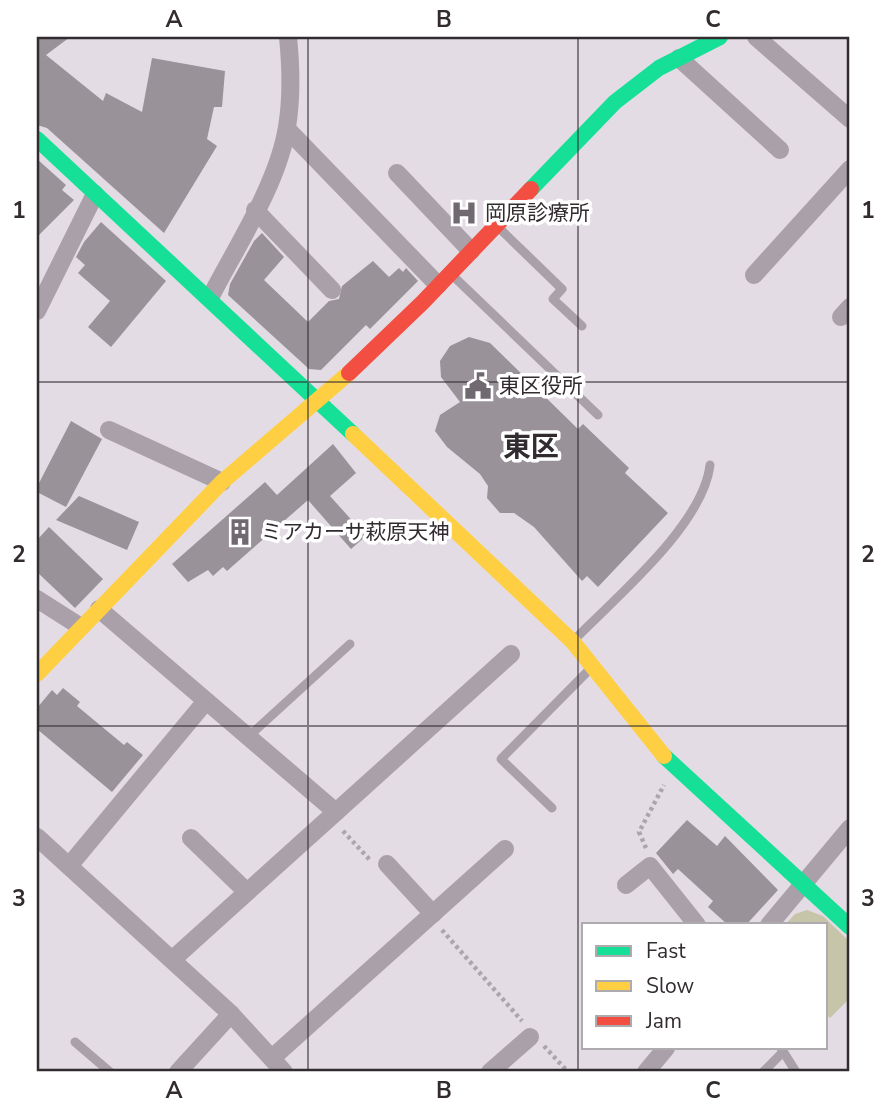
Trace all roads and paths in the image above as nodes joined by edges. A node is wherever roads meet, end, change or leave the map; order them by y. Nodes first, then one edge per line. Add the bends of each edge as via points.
1 (288, 37) edge
2 (720, 37) edge
3 (755, 37) edge
4 (679, 58) junction
5 (850, 119) edge
6 (287, 129) junction
7 (37, 139) edge
8 (780, 150) dead end
9 (850, 169) edge
10 (397, 173) dead end
11 (94, 194) junction
12 (255, 210) junction
13 (495, 225) junction
14 (471, 251) junction
15 (754, 275) dead end
16 (444, 279) junction
17 (332, 290) dead end
18 (210, 298) junction
19 (37, 311) edge
20 (582, 326) dead end
21 (320, 401) junction
22 (598, 415) dead end
23 (109, 430) dead end
24 (710, 465) dead end
25 (222, 482) junction
26 (37, 599) edge
27 (99, 609) junction
28 (81, 627) junction
29 (572, 642) junction
30 (350, 644) dead end
31 (511, 654) dead end
32 (593, 666) junction
33 (37, 674) edge
34 (206, 701) junction
35 (248, 737) junction
36 (670, 763) junction
37 (552, 808) dead end
38 (333, 814) junction
39 (850, 828) edge
40 (37, 837) edge
41 (191, 838) dead end
42 (505, 849) dead end
43 (387, 864) joint
44 (69, 866) junction
45 (650, 866) junction
46 (626, 885) dead end
47 (803, 886) junction
48 (247, 892) junction
49 (431, 915) junction
50 (696, 923) edge
51 (771, 923) edge
52 (850, 928) edge
53 (173, 959) junction
54 (231, 1014) junction
55 (532, 1035) junction
56 (75, 1042) dead end
57 (664, 1050) edge
58 (782, 1050) edge
59 (272, 1058) junction
60 (764, 1071) edge
61 (110, 1072) edge
62 (178, 1072) edge
63 (284, 1072) edge
64 (490, 1072) edge
65 (568, 1072) edge
66 (646, 1072) edge
67 (796, 1072) edge

1 - 6 street via 292,75
2 - 4 street
3 - 5 street
4 - 8 street
4 - 13 street via 615,102
6 - 12 street
6 - 16 street
7 - 11 street
9 - 15 street
10 - 14 street
11 - 18 street
11 - 19 street
12 - 17 street
12 - 18 street
13 - 14 street
13 - 20 lane via 562,289 553,299
14 - 16 street
16 - 21 street
16 - 22 lane
18 - 21 street
21 - 25 street
21 - 29 street
23 - 25 street
24 - 29 lane via 708,483 687,522
25 - 27 street
26 - 28 street
27 - 28 street
27 - 34 street
28 - 33 street
29 - 32 street
30 - 35 lane
31 - 38 street
32 - 36 street
32 - 37 lane via 501,759
34 - 35 street
34 - 44 street
35 - 38 street
36 - 45 path via 658,801 639,832
36 - 47 street
38 - 43 path via 374,866
38 - 48 street
39 - 47 street
40 - 44 street
41 - 48 street
42 - 49 street
43 - 49 street
44 - 53 street
45 - 46 street
45 - 50 street
47 - 51 street
47 - 52 street
48 - 53 street
49 - 55 path
49 - 59 street
53 - 54 street
54 - 59 street
54 - 62 street
55 - 64 street
55 - 65 path
56 - 61 lane
57 - 66 street
58 - 60 lane
58 - 67 lane
59 - 63 street

